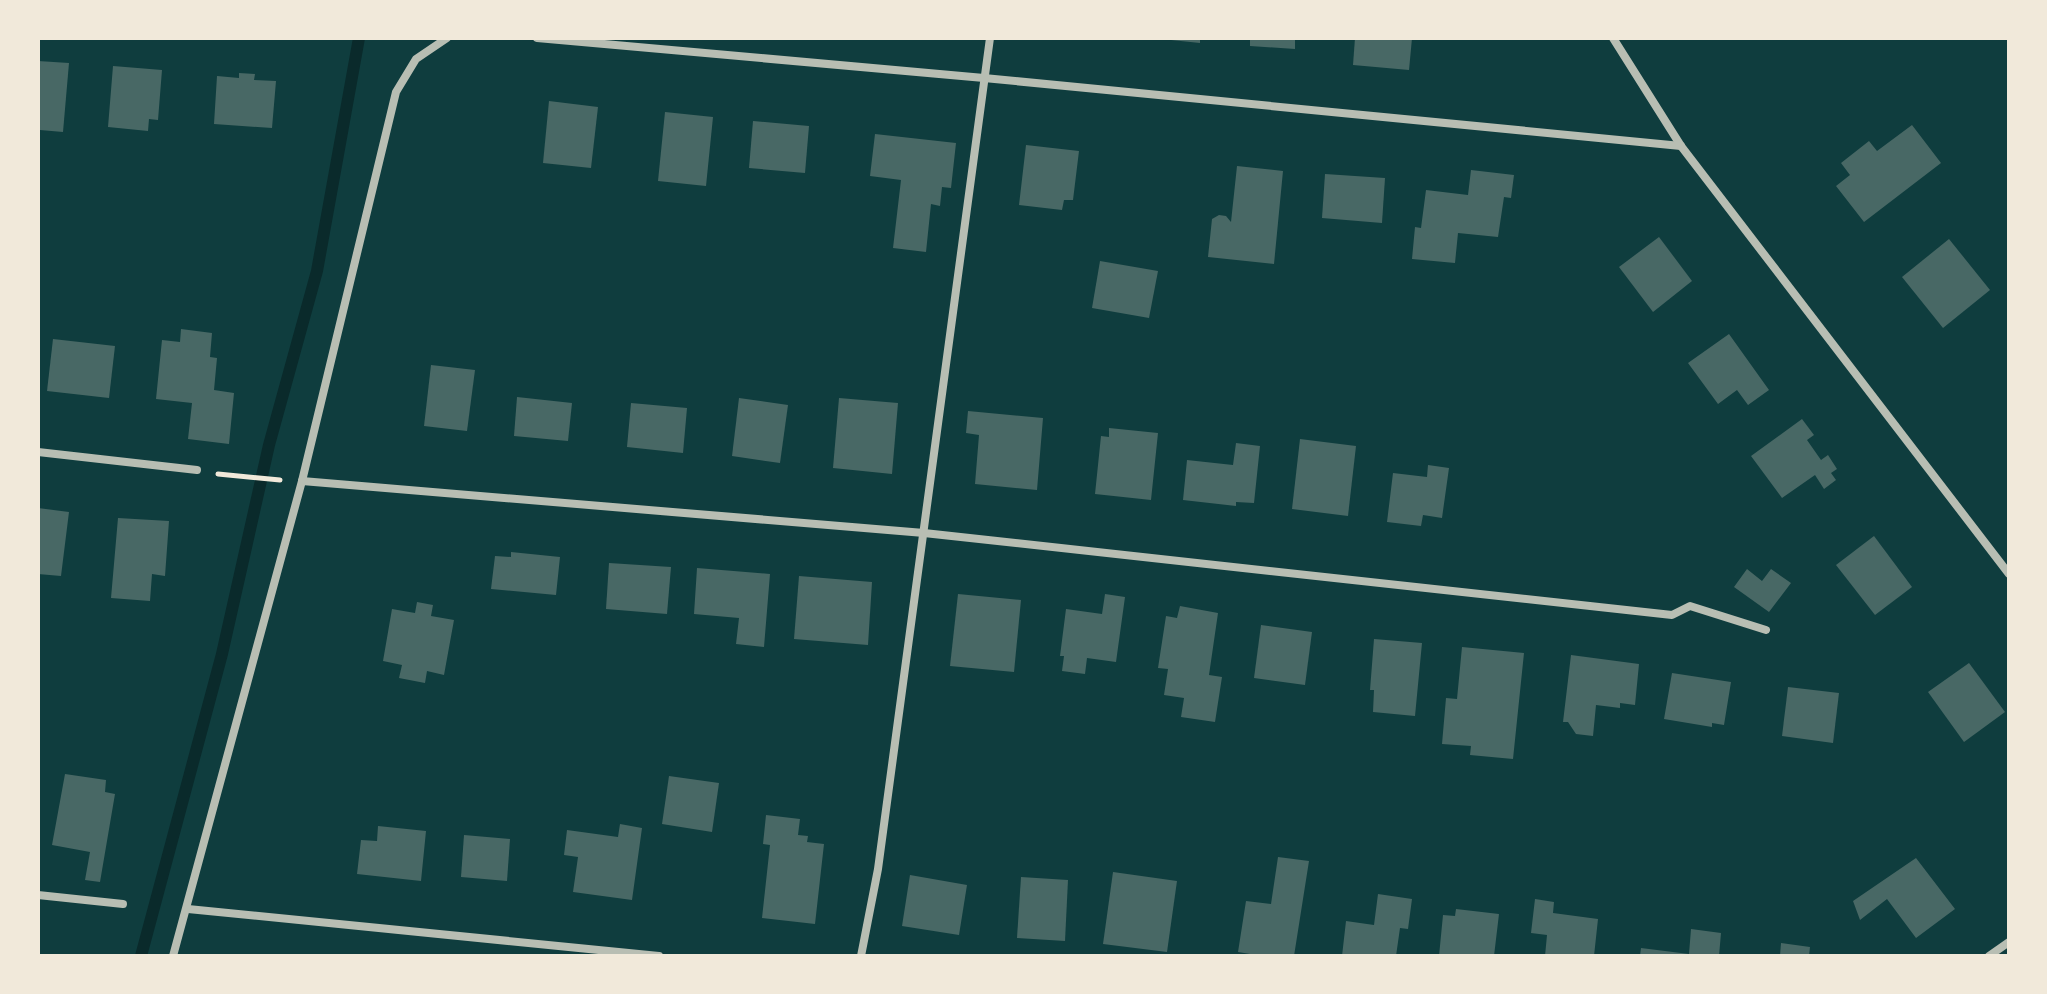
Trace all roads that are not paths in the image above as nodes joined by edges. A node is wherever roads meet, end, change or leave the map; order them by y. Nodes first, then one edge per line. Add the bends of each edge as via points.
1 (447, 38) edge
2 (537, 38) edge
3 (990, 38) edge
4 (1613, 38) edge
5 (984, 78) junction
6 (1681, 146) junction
7 (38, 452) edge
8 (197, 470) dead end
9 (302, 481) junction
10 (924, 533) junction
11 (2009, 574) edge
12 (1766, 630) dead end
13 (38, 895) edge
14 (123, 904) dead end
15 (188, 909) junction
16 (2009, 942) edge
17 (173, 956) edge
18 (659, 956) edge
19 (861, 956) edge
20 (1989, 956) edge

1 - 9 street via 416,59 396,92
2 - 5 street
3 - 5 street
4 - 6 street
5 - 6 street
5 - 10 street
6 - 11 street
7 - 8 street
9 - 10 street
9 - 15 street
10 - 12 street via 1672,615 1690,606
10 - 19 street
13 - 14 street
15 - 17 street
15 - 18 street
16 - 20 street

